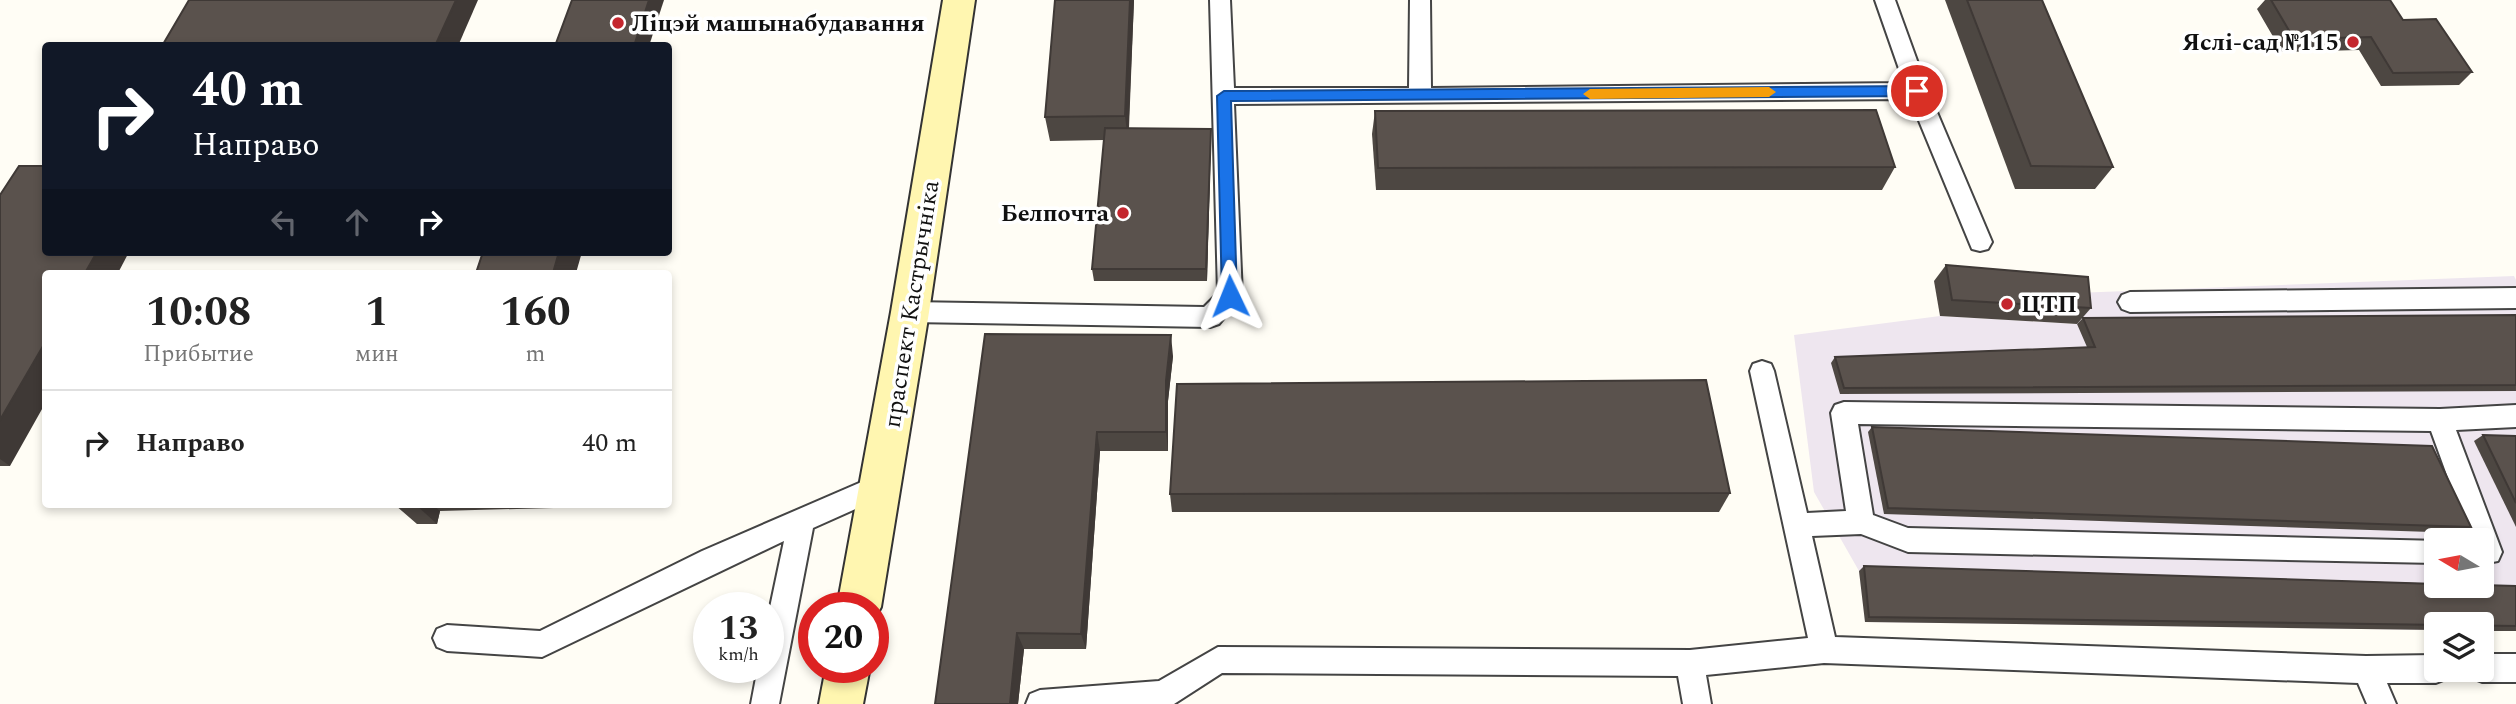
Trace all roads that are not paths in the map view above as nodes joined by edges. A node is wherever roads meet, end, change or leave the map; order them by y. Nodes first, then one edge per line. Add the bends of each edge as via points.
1 (959, 0) edge
2 (1220, 0) edge
3 (1420, 0) edge
4 (1885, 0) edge
5 (1917, 91) junction
6 (1224, 96) junction
7 (1420, 96) junction
8 (1980, 242) dead end
9 (2516, 298) edge
10 (2130, 302) dead end
11 (910, 312) junction
12 (1762, 370) dead end
13 (2516, 416) edge
14 (2440, 420) junction
15 (880, 486) junction
16 (801, 521) junction
17 (1861, 522) junction
18 (1797, 525) junction
19 (2480, 528) edge
20 (2424, 551) edge
21 (862, 592) edge
22 (447, 638) dead end
23 (1824, 650) junction
24 (1690, 663) junction
25 (2494, 668) edge
26 (2516, 668) edge
27 (2424, 669) edge
28 (2366, 670) junction
29 (845, 683) edge
30 (765, 704) edge
31 (841, 704) edge
32 (1040, 704) edge
33 (1697, 704) edge
34 (2382, 704) edge

1 - 11 main road, праспект Кастрычніка
2 - 6 lane
3 - 7 lane
4 - 5 lane
5 - 7 lane
5 - 8 lane
6 - 7 lane
6 - 11 lane via 1230,296 1210,317
9 - 10 lane
11 - 15 main road, праспект Кастрычніка
12 - 18 lane
13 - 14 lane
14 - 17 lane via 1844,412
14 - 19 lane
15 - 16 lane
15 - 21 main road, праспект Кастрычніка
16 - 22 lane via 542,644
16 - 30 lane
17 - 18 lane
17 - 20 lane via 1908,540
18 - 23 lane
23 - 24 lane
23 - 28 lane
24 - 32 lane via 1218,660 1163,695
24 - 33 lane
25 - 26 lane
27 - 28 lane
28 - 34 lane
29 - 31 main road

